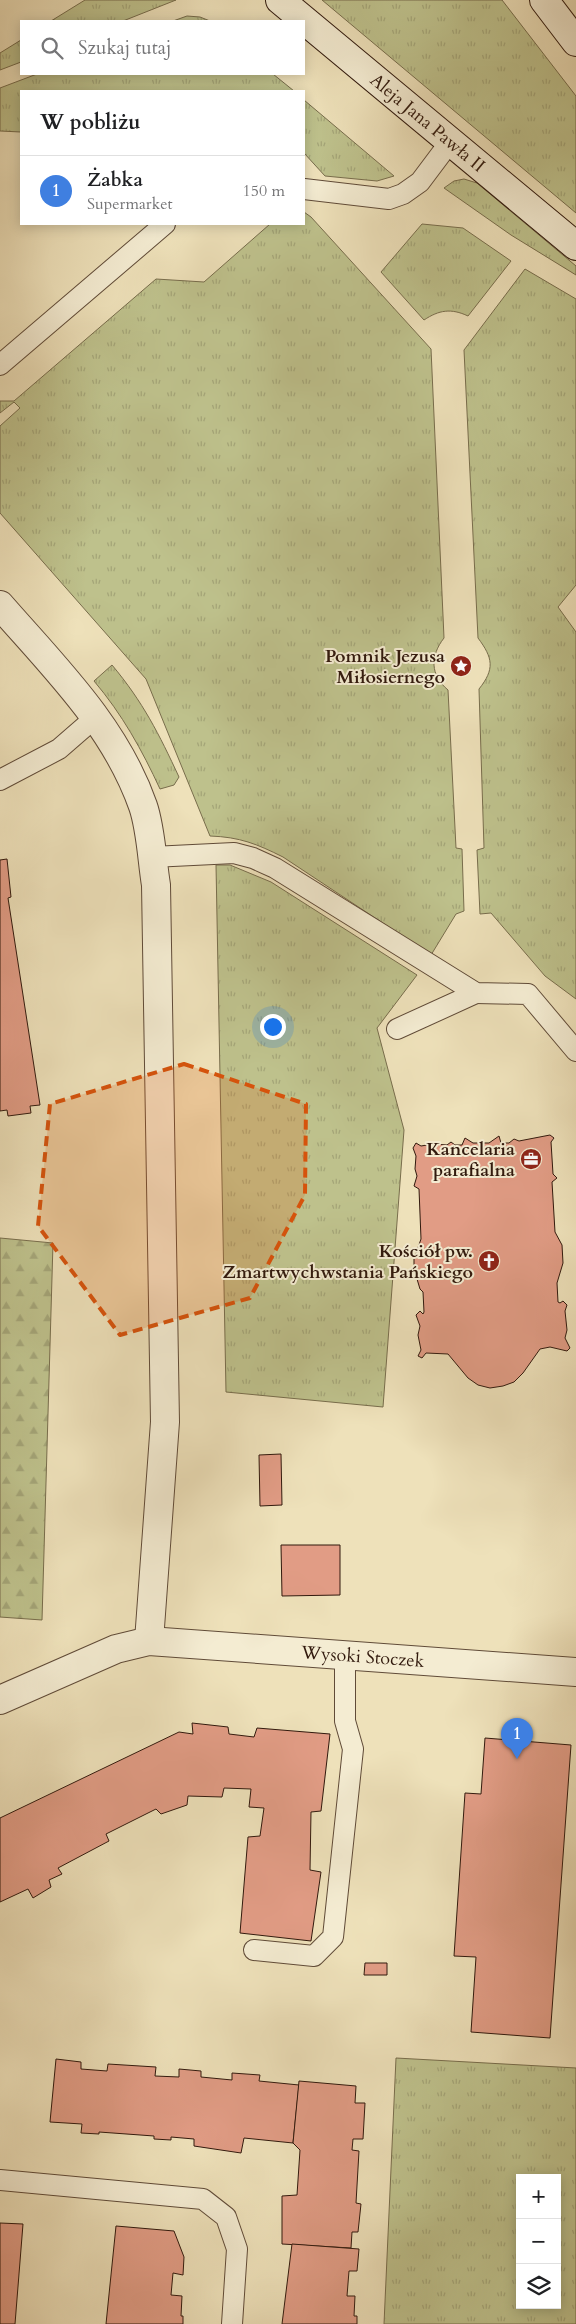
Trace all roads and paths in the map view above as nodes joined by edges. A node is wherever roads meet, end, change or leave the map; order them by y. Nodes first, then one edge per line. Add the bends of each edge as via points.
1 (280, 0) edge
2 (544, 0) edge
3 (304, 20) edge
4 (305, 21) edge
5 (576, 42) edge
6 (450, 142) junction
7 (305, 189) edge
8 (164, 225) edge
9 (576, 246) edge
10 (0, 365) edge
11 (0, 605) edge
12 (97, 716) junction
13 (0, 780) edge
14 (152, 858) junction
15 (476, 993) junction
16 (397, 1029) dead end
17 (576, 1051) edge
18 (149, 1641) junction
19 (345, 1654) junction
20 (576, 1672) edge
21 (0, 1700) edge
22 (254, 1950) dead end
23 (0, 2180) edge
24 (232, 2324) edge

1 - 3 street, Aleja Jana Pawła II
2 - 5 street
4 - 6 street, Aleja Jana Pawła II
6 - 7 lane via 420,182 389,199
6 - 9 street, Aleja Jana Pawła II
8 - 10 lane
11 - 12 street
12 - 13 lane via 59,749
12 - 14 street via 124,762 144,807
14 - 15 lane via 234,852 253,858 275,868
14 - 18 street via 156,885 165,1422
15 - 16 lane
15 - 17 lane via 528,994
18 - 19 street, Wysoki Stoczek
18 - 21 street, Wysoki Stoczek via 116,1649
19 - 20 street, Wysoki Stoczek
19 - 22 lane via 345,1721 353,1749 334,1937 314,1956
23 - 24 lane via 203,2200 226,2217 237,2249

